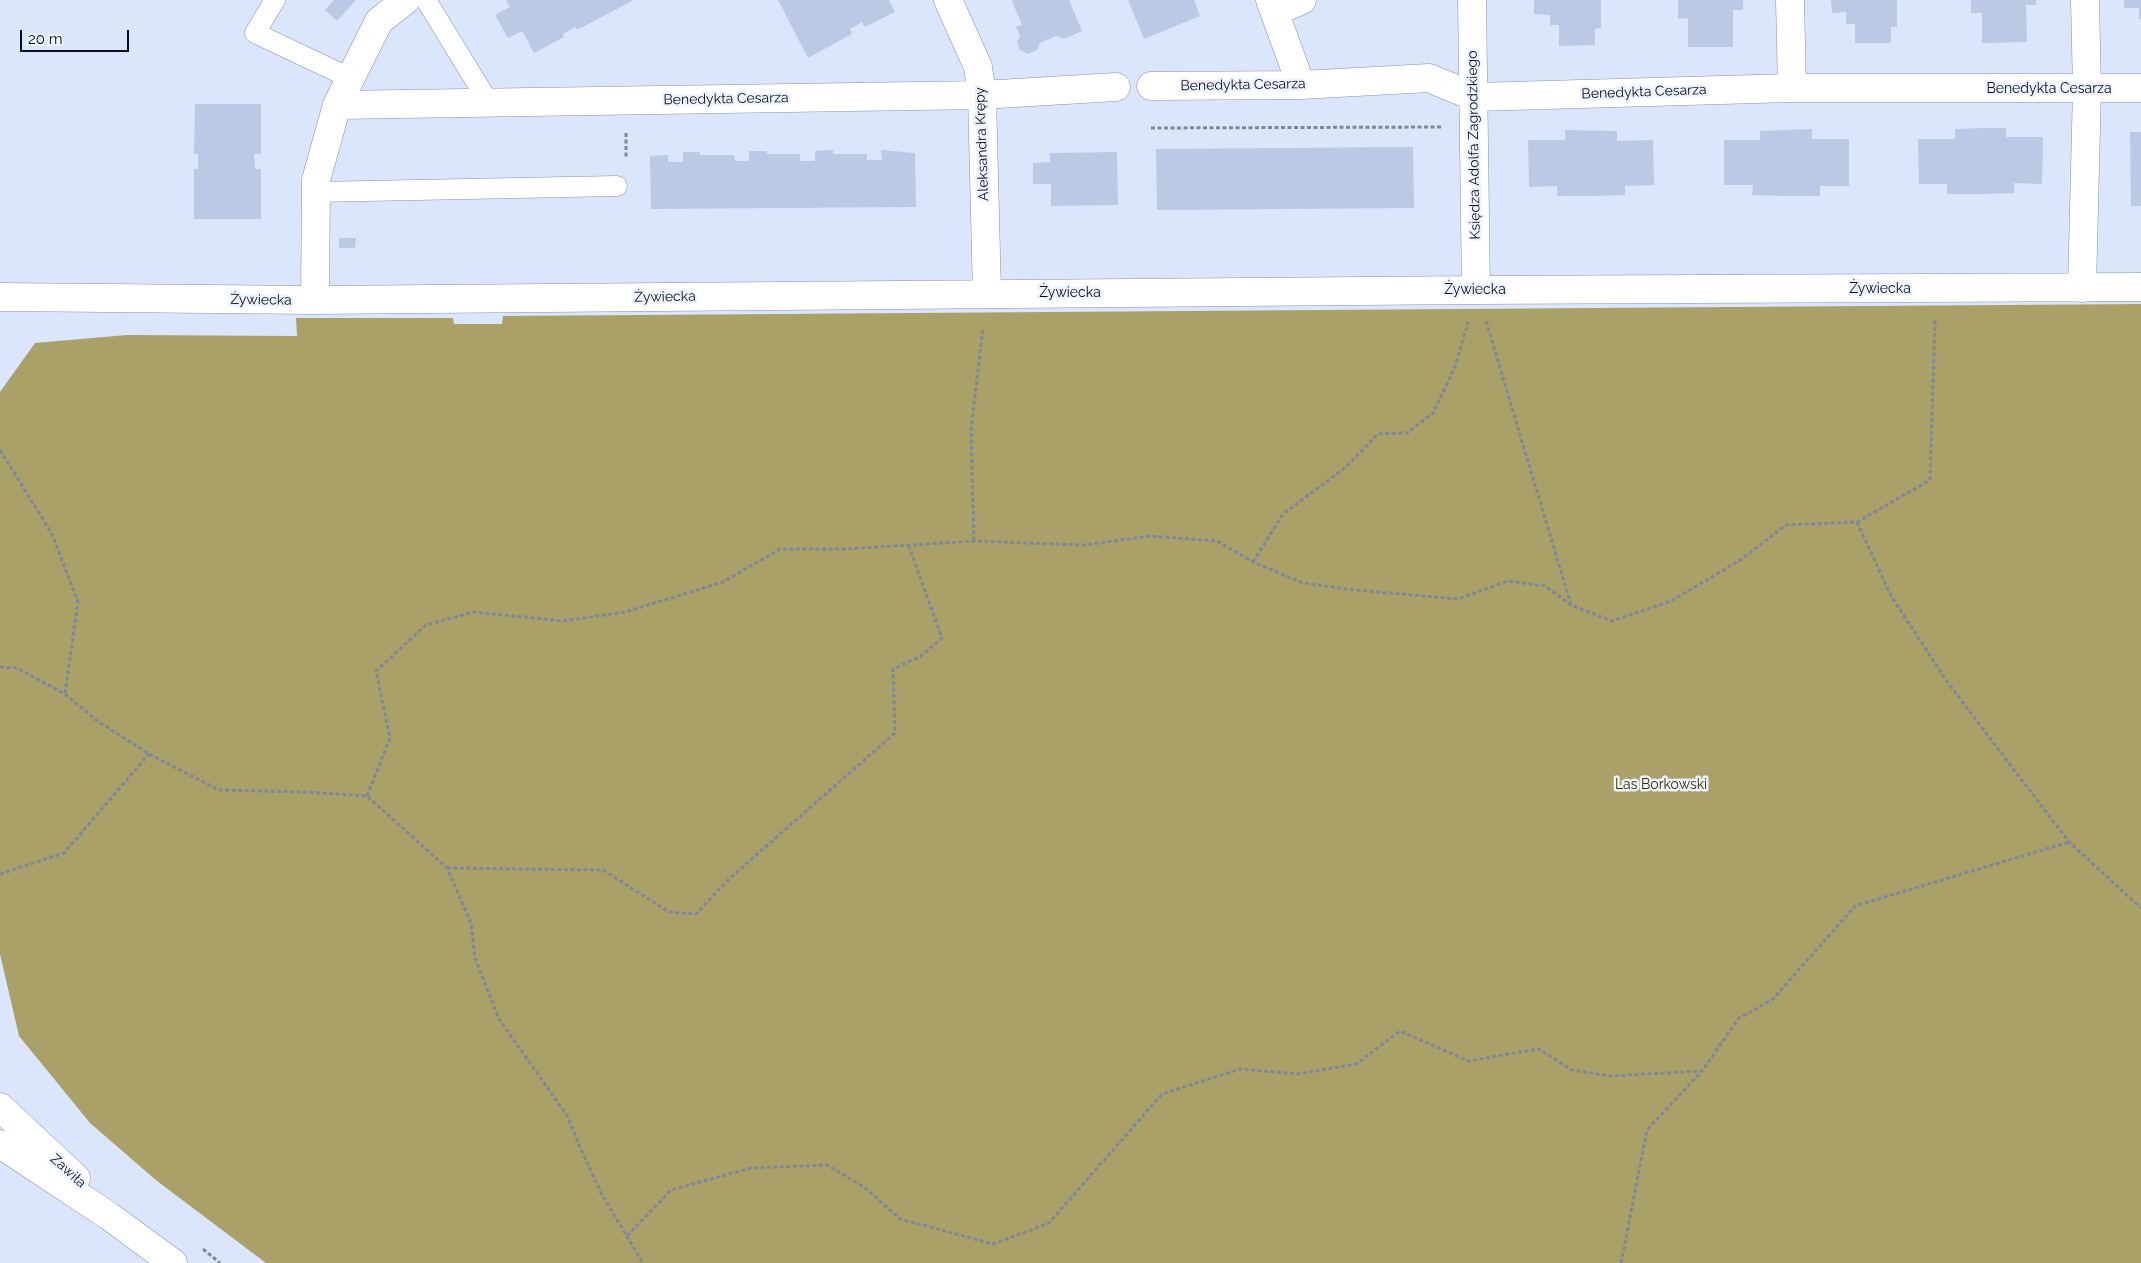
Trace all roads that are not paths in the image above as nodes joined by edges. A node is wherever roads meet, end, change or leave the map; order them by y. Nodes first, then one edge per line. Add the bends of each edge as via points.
1 (275, 0) edge
2 (406, 0) edge
3 (426, 0) edge
4 (948, 0) edge
5 (1302, 0) edge
6 (1472, 0) edge
7 (1790, 0) edge
8 (2085, 0) edge
9 (1272, 6) edge
10 (350, 78) junction
11 (1301, 85) junction
12 (1151, 86) dead end
13 (1116, 87) dead end
14 (1792, 88) junction
15 (2141, 88) edge
16 (2086, 90) junction
17 (982, 95) junction
18 (1475, 96) junction
19 (489, 103) junction
20 (336, 105) junction
21 (617, 186) road end
22 (316, 192) junction
23 (2141, 287) edge
24 (2082, 288) junction
25 (1476, 290) junction
26 (986, 294) junction
27 (0, 297) edge
28 (315, 300) junction
29 (0, 1107) edge
30 (0, 1144) edge
31 (136, 1236) junction
32 (173, 1263) edge

1 - 10 lane via 255,33
2 - 10 street via 379,21
3 - 19 lane
4 - 17 street, Aleksandra Krępy via 978,67
5 - 9 street
6 - 18 street, Księdza Adolfa Zagrodzkiego
7 - 14 street
8 - 16 street
9 - 11 street
10 - 20 street
11 - 12 street, Benedykta Cesarza
11 - 18 street, Benedykta Cesarza via 1429,78
13 - 17 street, Benedykta Cesarza
14 - 16 street, Benedykta Cesarza
14 - 18 street, Benedykta Cesarza
15 - 16 street, Benedykta Cesarza
16 - 24 street
17 - 19 street, Benedykta Cesarza
17 - 26 street, Aleksandra Krępy
18 - 25 street, Księdza Adolfa Zagrodzkiego
19 - 20 street, Benedykta Cesarza
20 - 22 street via 316,180
21 - 22 lane
22 - 28 street
23 - 24 street, Żywiecka
24 - 25 street, Żywiecka
25 - 26 street, Żywiecka
26 - 28 street, Żywiecka
27 - 28 street, Żywiecka
29 - 31 street, Zawiła
30 - 31 street, Zawiła
31 - 32 street, Zawiła

